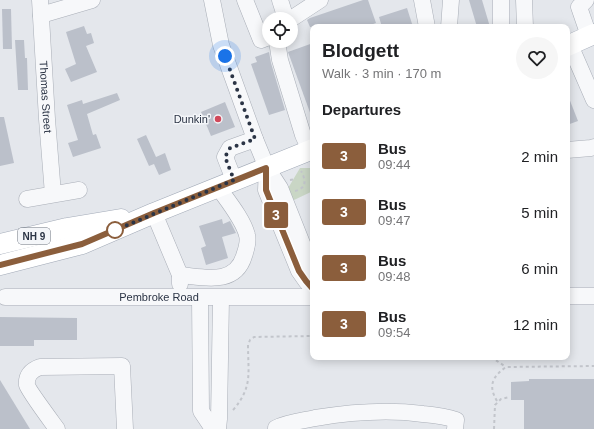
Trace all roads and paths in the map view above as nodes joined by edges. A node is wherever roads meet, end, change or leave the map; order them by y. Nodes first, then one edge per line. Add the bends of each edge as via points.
1 (92, 0) edge
2 (212, 0) edge
3 (245, 0) edge
4 (280, 0) edge
5 (422, 0) edge
6 (451, 0) edge
7 (501, 0) edge
8 (524, 0) edge
9 (316, 1) edge
10 (581, 2) edge
11 (41, 8) edge
12 (284, 12) edge
13 (298, 14) edge
14 (426, 24) edge
15 (449, 24) edge
16 (501, 24) edge
17 (525, 24) edge
18 (592, 35) edge
19 (262, 39) edge
20 (570, 45) edge
21 (278, 48) edge
22 (570, 50) edge
23 (594, 100) edge
24 (255, 139) junction
25 (310, 147) edge
26 (594, 147) edge
27 (570, 150) edge
28 (310, 151) edge
29 (266, 168) junction
30 (301, 171) dead end
31 (226, 183) junction
32 (290, 189) dead end
33 (79, 190) dead end
34 (53, 194) junction
35 (27, 199) dead end
36 (154, 213) junction
37 (68, 228) junction
38 (0, 230) edge
39 (0, 244) edge
40 (0, 265) edge
41 (306, 265) edge
42 (238, 266) junction
43 (180, 275) junction
44 (310, 286) edge
45 (570, 296) edge
46 (594, 296) edge
47 (5, 297) dead end
48 (310, 297) edge
49 (180, 298) junction
50 (200, 298) junction
51 (221, 298) junction
52 (238, 298) junction
53 (310, 336) edge
54 (496, 360) edge
55 (594, 366) edge
56 (506, 367) junction
57 (510, 397) dead end
58 (497, 401) junction
59 (217, 426) edge
60 (56, 429) edge
61 (125, 429) edge
62 (276, 429) edge
63 (455, 429) edge
64 (494, 429) edge

1 - 11 street
2 - 24 street via 221,44
3 - 19 street via 260,40
4 - 12 street
5 - 14 street
6 - 15 street
7 - 16 street
8 - 17 street
9 - 13 street
10 - 18 street
11 - 34 street, Thomas Street
18 - 20 main road
21 - 25 street via 303,135
22 - 23 street
24 - 29 street
24 - 31 street via 230,148 225,157
26 - 27 street
28 - 29 main road, NH 9
29 - 31 main road, NH 9
29 - 41 street via 266,190
30 - 32 path via 305,177 303,187 295,191
31 - 36 main road, NH 9
31 - 42 street via 247,235 243,261
33 - 34 street
34 - 35 street
36 - 37 main road, NH 9
36 - 40 main road, NH 9 via 82,244
36 - 43 street
37 - 38 main road
37 - 39 main road, NH 9
41 - 44 street via 306,281
42 - 43 street via 233,273 220,278
42 - 52 street
43 - 49 street
45 - 46 street
47 - 49 street, Pembroke Road
48 - 52 street, Pembroke Road
49 - 50 street, Pembroke Road
50 - 51 street, Pembroke Road
50 - 59 street via 201,411
51 - 52 street, Pembroke Road
51 - 59 street
53 - 59 path via 254,337 250,340 247,390 240,402
54 - 56 path
55 - 56 path
56 - 58 path via 492,385
57 - 58 path
58 - 64 path via 494,405
60 - 61 street via 27,386 28,377 33,370 40,367 122,366
62 - 63 street via 285,423 342,413 374,411 446,416 456,420

